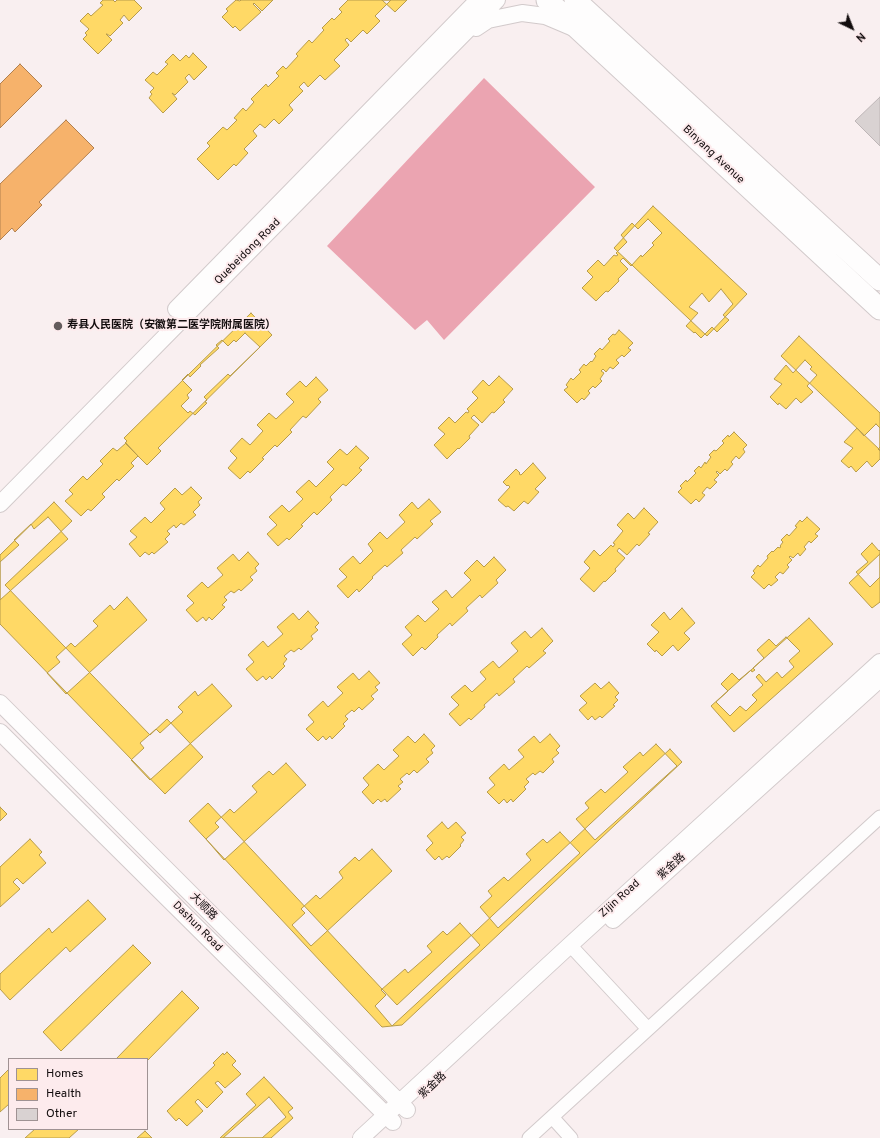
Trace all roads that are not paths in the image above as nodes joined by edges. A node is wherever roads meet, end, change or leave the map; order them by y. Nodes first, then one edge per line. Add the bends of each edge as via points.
1 (465, 0) edge
2 (478, 0) edge
3 (496, 0) edge
4 (547, 0) edge
5 (575, 0) edge
6 (585, 0) edge
7 (592, 30) junction
8 (456, 32) junction
9 (880, 280) edge
10 (880, 308) edge
11 (0, 490) edge
12 (0, 504) edge
13 (880, 662) edge
14 (880, 679) edge
15 (0, 703) edge
16 (0, 732) edge
17 (878, 821) edge
18 (574, 949) junction
19 (648, 1029) junction
20 (407, 1110) junction
21 (552, 1117) junction
22 (390, 1119) junction
23 (361, 1138) edge
24 (377, 1138) edge
25 (529, 1138) edge
26 (571, 1138) edge

1 - 8 street
2 - 8 street, Quebeidong Road
3 - 8 street, Quebeidong Road
4 - 7 highway, Binyang Avenue
5 - 7 highway, Binyang Avenue
6 - 7 street
7 - 8 street via 545,16 522,13 488,20
7 - 9 highway, Binyang Avenue
7 - 10 highway, Binyang Avenue
8 - 11 street, Quebeidong Road
8 - 12 street, Quebeidong Road
13 - 18 street, Zijin Road
14 - 18 street, 紫金路
15 - 20 street, 大顺路
16 - 22 street, Dashun Road
17 - 19 street
18 - 19 street
18 - 20 street, 紫金路
18 - 22 street, Zijin Road
19 - 21 street
20 - 22 street, 紫金路
21 - 25 street
21 - 26 street
22 - 23 street, Zijin Road
22 - 24 street, 紫金路

